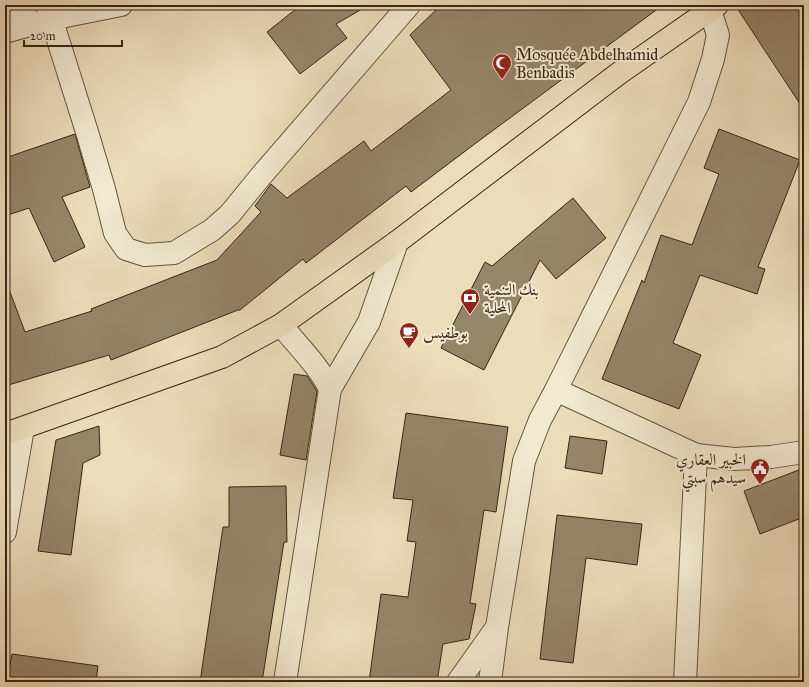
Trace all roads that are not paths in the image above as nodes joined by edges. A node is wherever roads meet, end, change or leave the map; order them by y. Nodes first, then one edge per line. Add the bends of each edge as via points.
1 (27, 5) edge
2 (121, 5) edge
3 (409, 5) edge
4 (711, 7) edge
5 (5, 8) edge
6 (49, 12) edge
7 (5, 32) edge
8 (397, 242) junction
9 (281, 325) junction
10 (330, 389) junction
11 (556, 390) junction
12 (14, 431) edge
13 (804, 452) edge
14 (696, 455) junction
15 (5, 532) edge
16 (497, 627) junction
17 (285, 682) edge
18 (458, 682) edge
19 (490, 682) edge
20 (685, 682) edge

1 - 5 street
2 - 6 street
3 - 6 street via 230,214 212,230 174,253 145,255 126,249 115,233 87,132
4 - 8 main road via 618,74
4 - 11 street via 718,35 699,102
6 - 7 street
8 - 9 main road
8 - 10 street via 369,322
9 - 10 street via 315,365
9 - 12 main road via 222,357
10 - 17 street
11 - 14 street
11 - 16 street via 540,420 524,461
12 - 15 street
13 - 14 street via 734,459
14 - 20 street
16 - 18 street
16 - 19 street

